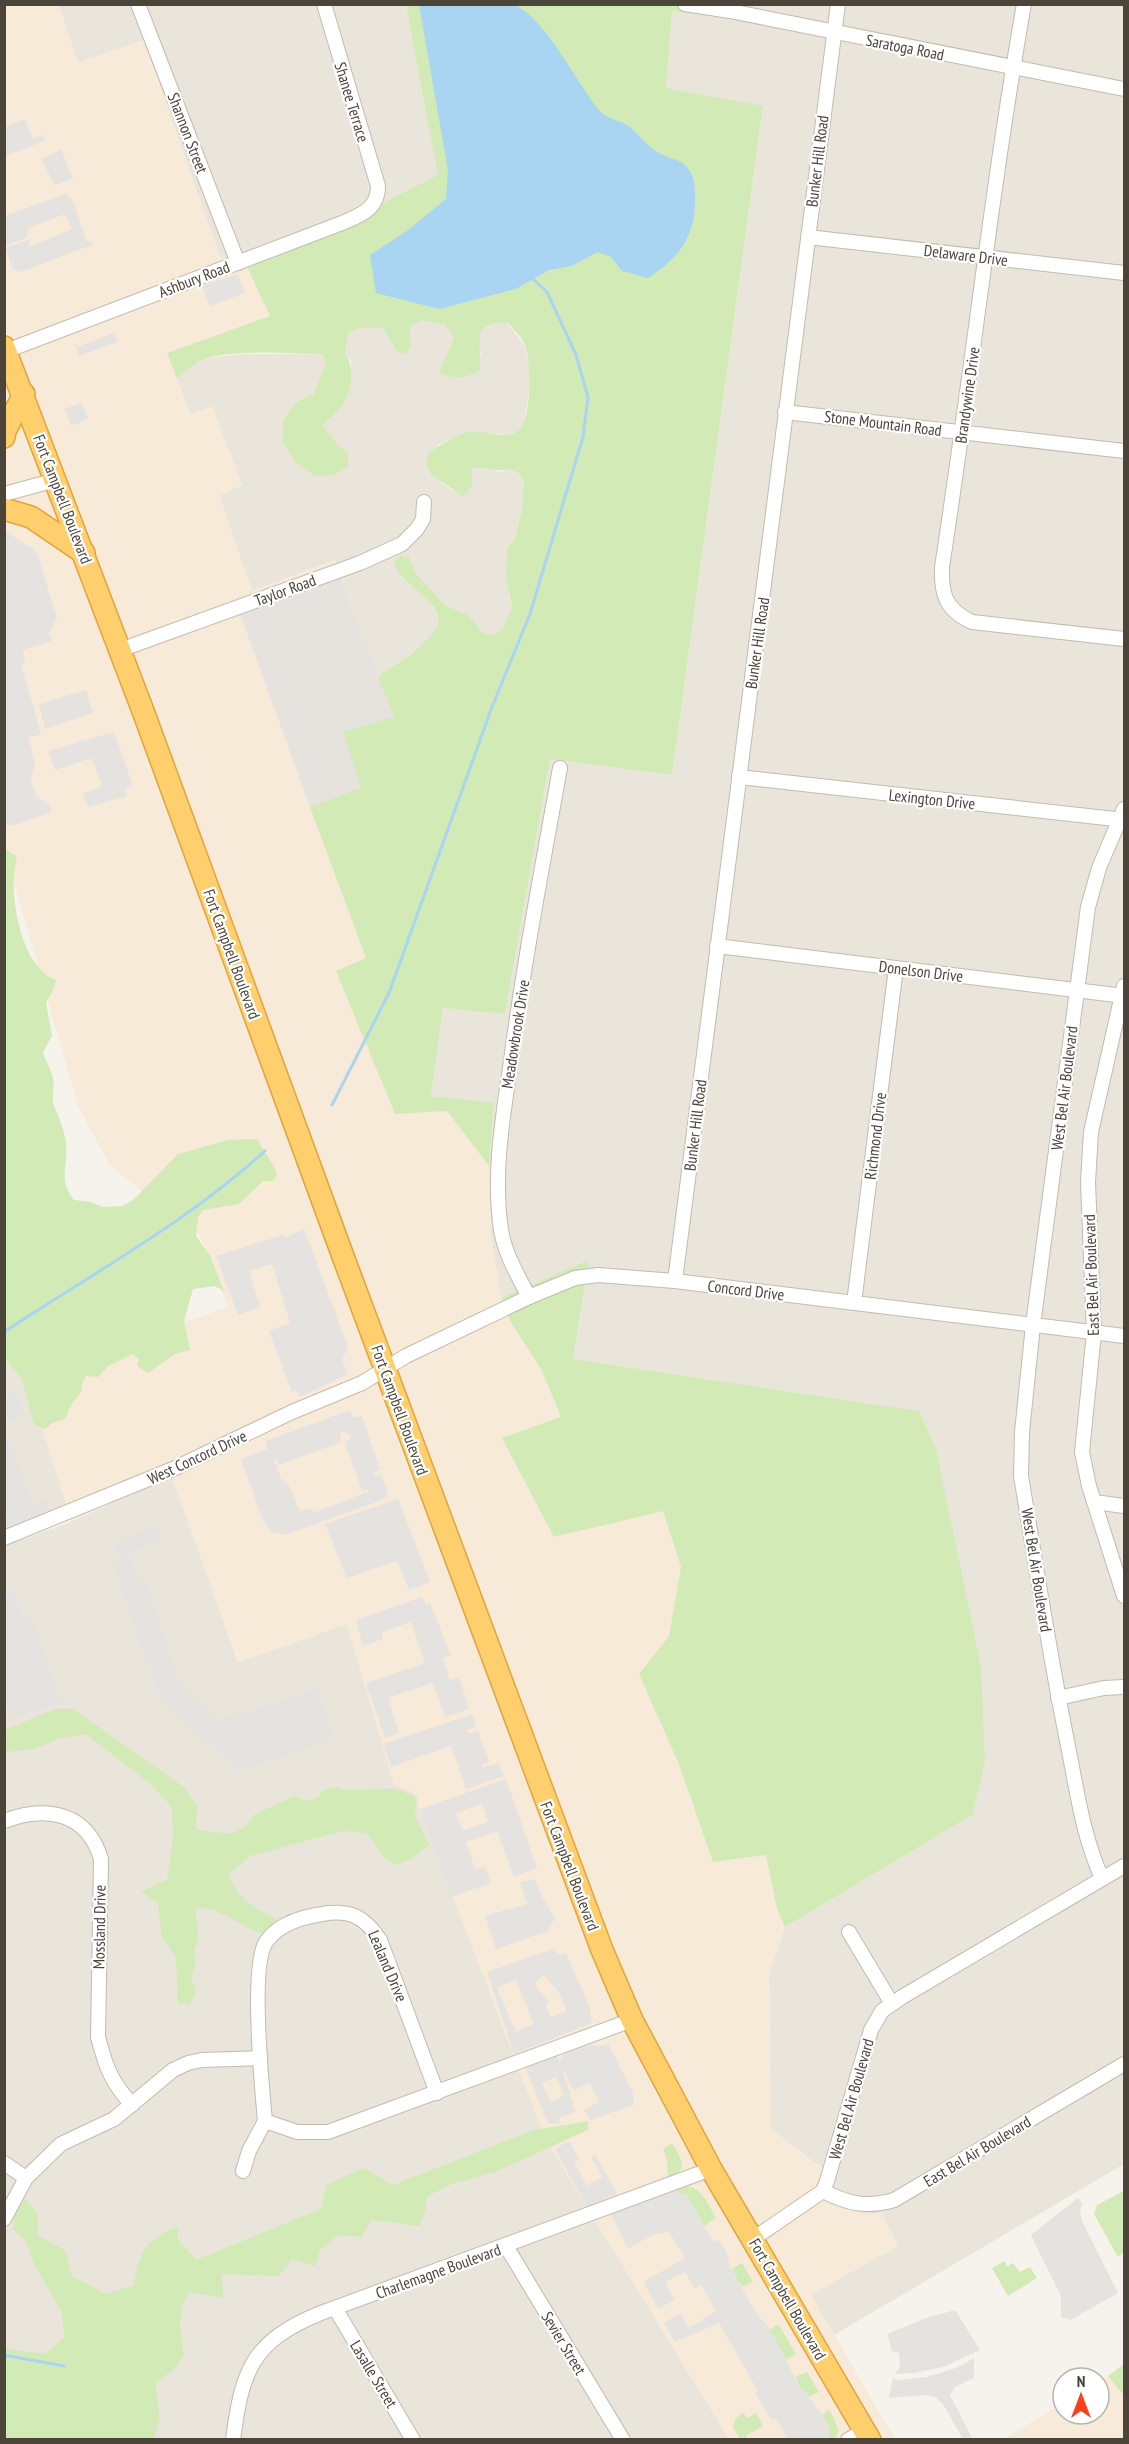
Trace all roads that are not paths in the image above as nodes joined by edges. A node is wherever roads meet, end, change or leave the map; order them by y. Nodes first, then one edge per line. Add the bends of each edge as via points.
1 (138, 4) edge
2 (324, 4) edge
3 (685, 4) edge
4 (838, 4) edge
5 (1024, 4) edge
6 (834, 33) junction
7 (1013, 67) junction
8 (1125, 89) edge
9 (377, 199) joint
10 (808, 237) junction
11 (986, 258) junction
12 (238, 263) junction
13 (1125, 273) edge
14 (5, 349) edge
15 (24, 394) junction
16 (785, 412) junction
17 (963, 432) junction
18 (4, 437) edge
19 (1125, 451) edge
20 (56, 480) junction
21 (4, 494) edge
22 (424, 502) dead end
23 (4, 509) edge
24 (84, 553) junction
25 (1125, 639) edge
26 (120, 650) junction
27 (560, 768) dead end
28 (739, 777) junction
29 (1123, 819) edge
30 (717, 946) junction
31 (896, 968) junction
32 (1076, 990) junction
33 (1124, 993) edge
34 (675, 1281) junction
35 (530, 1297) junction
36 (854, 1303) junction
37 (1032, 1325) junction
38 (1094, 1333) junction
39 (1125, 1336) edge
40 (386, 1369) junction
41 (1094, 1502) junction
42 (1125, 1506) edge
43 (4, 1538) edge
44 (1125, 1596) edge
45 (1125, 1688) edge
46 (1058, 1698) junction
47 (4, 1821) edge
48 (1125, 1866) edge
49 (1102, 1878) junction
50 (849, 1932) dead end
51 (892, 2004) junction
52 (632, 2020) junction
53 (260, 2058) junction
54 (1125, 2064) edge
55 (436, 2092) junction
56 (132, 2105) junction
57 (265, 2121) junction
58 (4, 2163) edge
59 (711, 2169) junction
60 (243, 2171) dead end
61 (26, 2178) junction
62 (823, 2191) junction
63 (4, 2219) edge
64 (753, 2240) junction
65 (506, 2246) junction
66 (335, 2308) junction
67 (861, 2436) edge
68 (233, 2439) edge
69 (413, 2439) edge
70 (623, 2439) edge

1 - 12 street, Shannon Street
2 - 9 street, Shanee Terrace via 378,186
3 - 6 street, Saratoga Road
4 - 6 street, Bunker Hill Road
5 - 7 street, Brandywine Drive
6 - 7 street, Saratoga Road
6 - 10 street, Bunker Hill Road
7 - 8 street, Saratoga Road
7 - 11 street, Brandywine Drive
9 - 12 street, Ashbury Road via 366,213
10 - 11 street, Delaware Drive
10 - 16 street, Bunker Hill Road
11 - 13 street, Delaware Drive
11 - 17 street, Brandywine Drive
12 - 14 street, Ashbury Road
14 - 15 highway, Fort Campbell Boulevard
15 - 18 highway
15 - 20 highway, Fort Campbell Boulevard
16 - 17 street, Stone Mountain Road
16 - 28 street, Bunker Hill Road
17 - 19 street, Stone Mountain Road
17 - 25 street, Brandywine Drive via 942,567 943,593 948,604 972,622
20 - 21 street
20 - 24 highway, Fort Campbell Boulevard
22 - 26 street, Taylor Road via 423,519 402,544 360,563
23 - 24 highway via 31,517
24 - 26 highway, Fort Campbell Boulevard
26 - 40 highway, Fort Campbell Boulevard
27 - 35 street, Meadowbrook Drive via 517,1015 498,1158 501,1233
28 - 29 street, Lexington Drive
28 - 30 street, Bunker Hill Road
29 - 32 street, West Bel Air Boulevard via 1099,868 1088,907
30 - 31 street, Donelson Drive
30 - 34 street, Bunker Hill Road
31 - 32 street, Donelson Drive
31 - 36 street, Richmond Drive
32 - 33 street, Donelson Drive
32 - 37 street, West Bel Air Boulevard
33 - 38 street, East Bel Air Boulevard via 1090,1143
34 - 35 street, Concord Drive via 598,1275 574,1278
34 - 36 street, Concord Drive
35 - 40 street, Concord Drive
36 - 37 street, Concord Drive
37 - 38 street, Concord Drive
37 - 46 street, West Bel Air Boulevard via 1021,1476
38 - 39 street, Concord Drive
38 - 41 street, East Bel Air Boulevard via 1082,1452
40 - 43 street, West Concord Drive via 176,1468
40 - 52 highway, Fort Campbell Boulevard via 569,1864
41 - 42 street
41 - 44 street, East Bel Air Boulevard
45 - 46 street via 1104,1688
46 - 49 street, West Bel Air Boulevard via 1084,1827
47 - 56 street, Mossland Drive via 30,1812 61,1814 76,1822 97,1847 98,2037 115,2086
48 - 49 street
49 - 51 street, West Bel Air Boulevard
50 - 51 street
51 - 62 street, West Bel Air Boulevard via 871,2030
52 - 55 street
52 - 59 highway, Fort Campbell Boulevard
53 - 55 street, Lealand Drive via 259,1962 265,1943 276,1931 312,1915 346,1913 370,1924 380,1940
53 - 56 street via 188,2063 172,2070
53 - 57 street, Lealand Drive
54 - 62 street, East Bel Air Boulevard via 894,2200 872,2206 854,2205
55 - 57 street via 328,2132 297,2132
56 - 61 street via 114,2119 61,2144
57 - 60 street
58 - 61 street
59 - 64 highway, Fort Campbell Boulevard
59 - 65 street, Charlemagne Boulevard
61 - 63 street
62 - 64 street
64 - 67 highway, Fort Campbell Boulevard
65 - 66 street, Charlemagne Boulevard
65 - 70 street, Sevier Street
66 - 68 street, Charlemagne Boulevard via 287,2329 255,2357 240,2392
66 - 69 street, Lasalle Street

